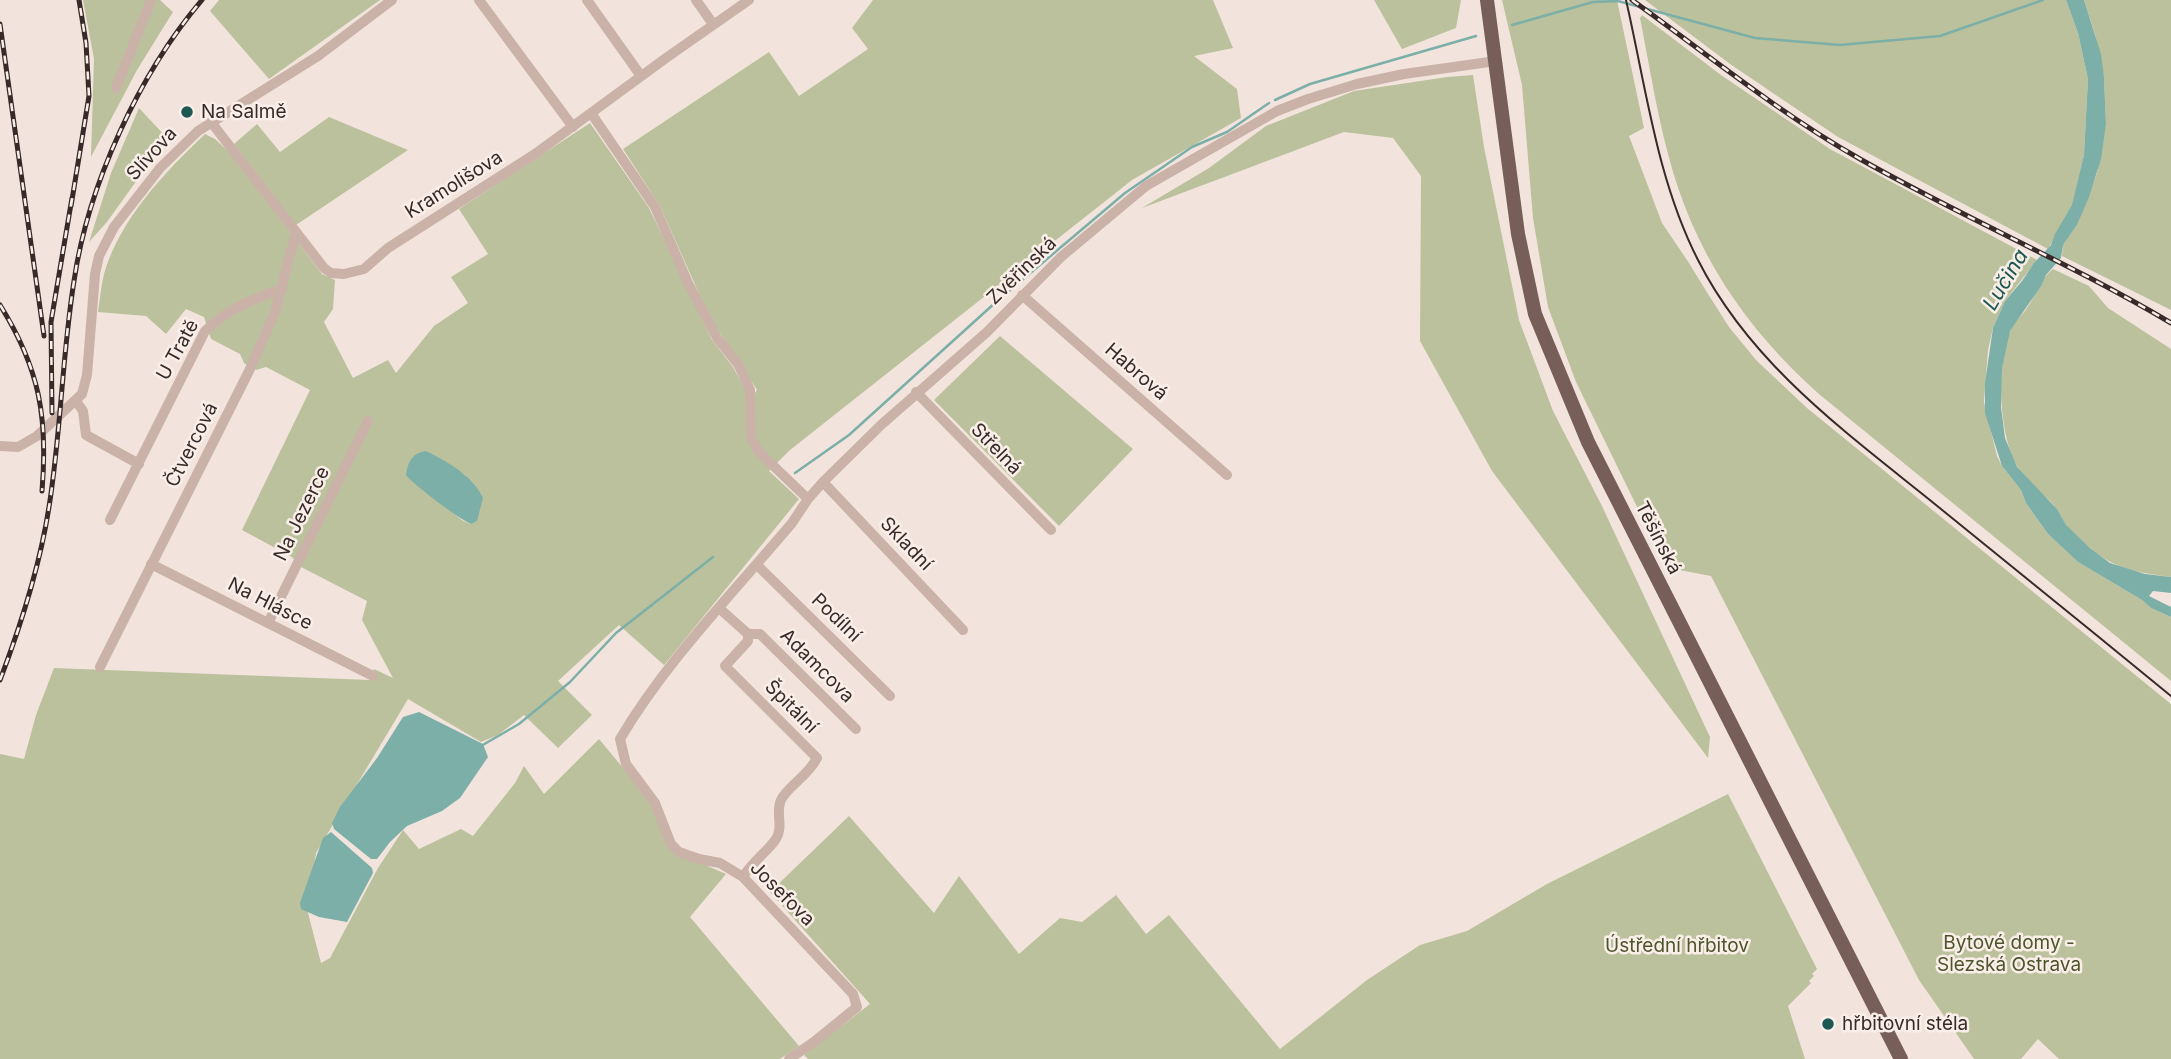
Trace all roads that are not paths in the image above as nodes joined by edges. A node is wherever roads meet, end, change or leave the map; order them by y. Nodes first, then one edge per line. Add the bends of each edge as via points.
1 (151, 0) edge
2 (392, 0) edge
3 (479, 0) edge
4 (587, 0) edge
5 (696, 0) edge
6 (748, 0) edge
7 (1487, 0) edge
8 (713, 24) junction
9 (1496, 61) junction
10 (641, 76) junction
11 (117, 88) dead end
12 (592, 113) junction
13 (211, 122) junction
14 (573, 127) junction
15 (296, 232) junction
16 (282, 289) junction
17 (1022, 295) junction
18 (916, 392) junction
19 (76, 401) junction
20 (368, 421) dead end
21 (0, 446) edge
22 (139, 464) junction
23 (1227, 475) dead end
24 (823, 482) junction
25 (808, 499) junction
26 (110, 520) dead end
27 (1051, 530) dead end
28 (151, 564) junction
29 (757, 565) junction
30 (719, 608) junction
31 (268, 623) junction
32 (963, 630) dead end
33 (748, 634) junction
34 (673, 663) joint
35 (100, 667) dead end
36 (373, 676) dead end
37 (890, 696) dead end
38 (856, 729) dead end
39 (743, 877) junction
40 (789, 1059) edge
41 (1901, 1059) edge

1 - 11 street
2 - 13 street, Slívova via 297,69
3 - 14 street
4 - 10 street
5 - 8 street
6 - 8 street, Kramolišova
7 - 9 main road, Těšínská
8 - 10 street, Kramolišova
9 - 17 street, Zvěřinská via 1357,84 1277,111 1146,186 1102,220
9 - 41 main road, Těšínská via 1518,233 1535,314 1558,374 1588,442
10 - 12 street, Kramolišova
12 - 14 street, Kramolišova
12 - 25 street via 655,207 688,283 746,381 751,438 759,452
13 - 15 street, Kramolišova
13 - 19 street, Slívova via 160,168 106,240 95,274 85,385
14 - 15 street, Kramolišova via 388,248 364,269 331,273
15 - 16 street, Čtvercová
16 - 22 street, U Tratě via 248,300 205,331
16 - 28 street, Čtvercová via 249,371
17 - 18 street, Zvěřinská
17 - 23 street, Habrová
18 - 24 street, Zvěřinská
18 - 27 street, Střelná
19 - 21 street, Slívova via 37,436 18,447
19 - 22 street via 83,411 86,435
20 - 31 street, Na Jezerce
22 - 26 street, U Tratě
24 - 25 street, Zvěřinská
24 - 32 street, Skladní
25 - 29 street, Zvěřinská
28 - 31 street, Na Hlásce
28 - 35 street, Čtvercová
29 - 30 street, Zvěřinská
29 - 37 street, Podílní
30 - 33 street, Adamcova
30 - 34 street, Zvěřinská
31 - 36 street, Na Hlásce
33 - 38 street, Adamcova via 760,634
33 - 39 street, Špitální via 748,641 725,666 817,758 781,799 776,840
34 - 39 street, Josefova via 620,739 626,764 655,803 671,844 679,852 720,863
39 - 40 street, Josefova via 853,994 857,1007

